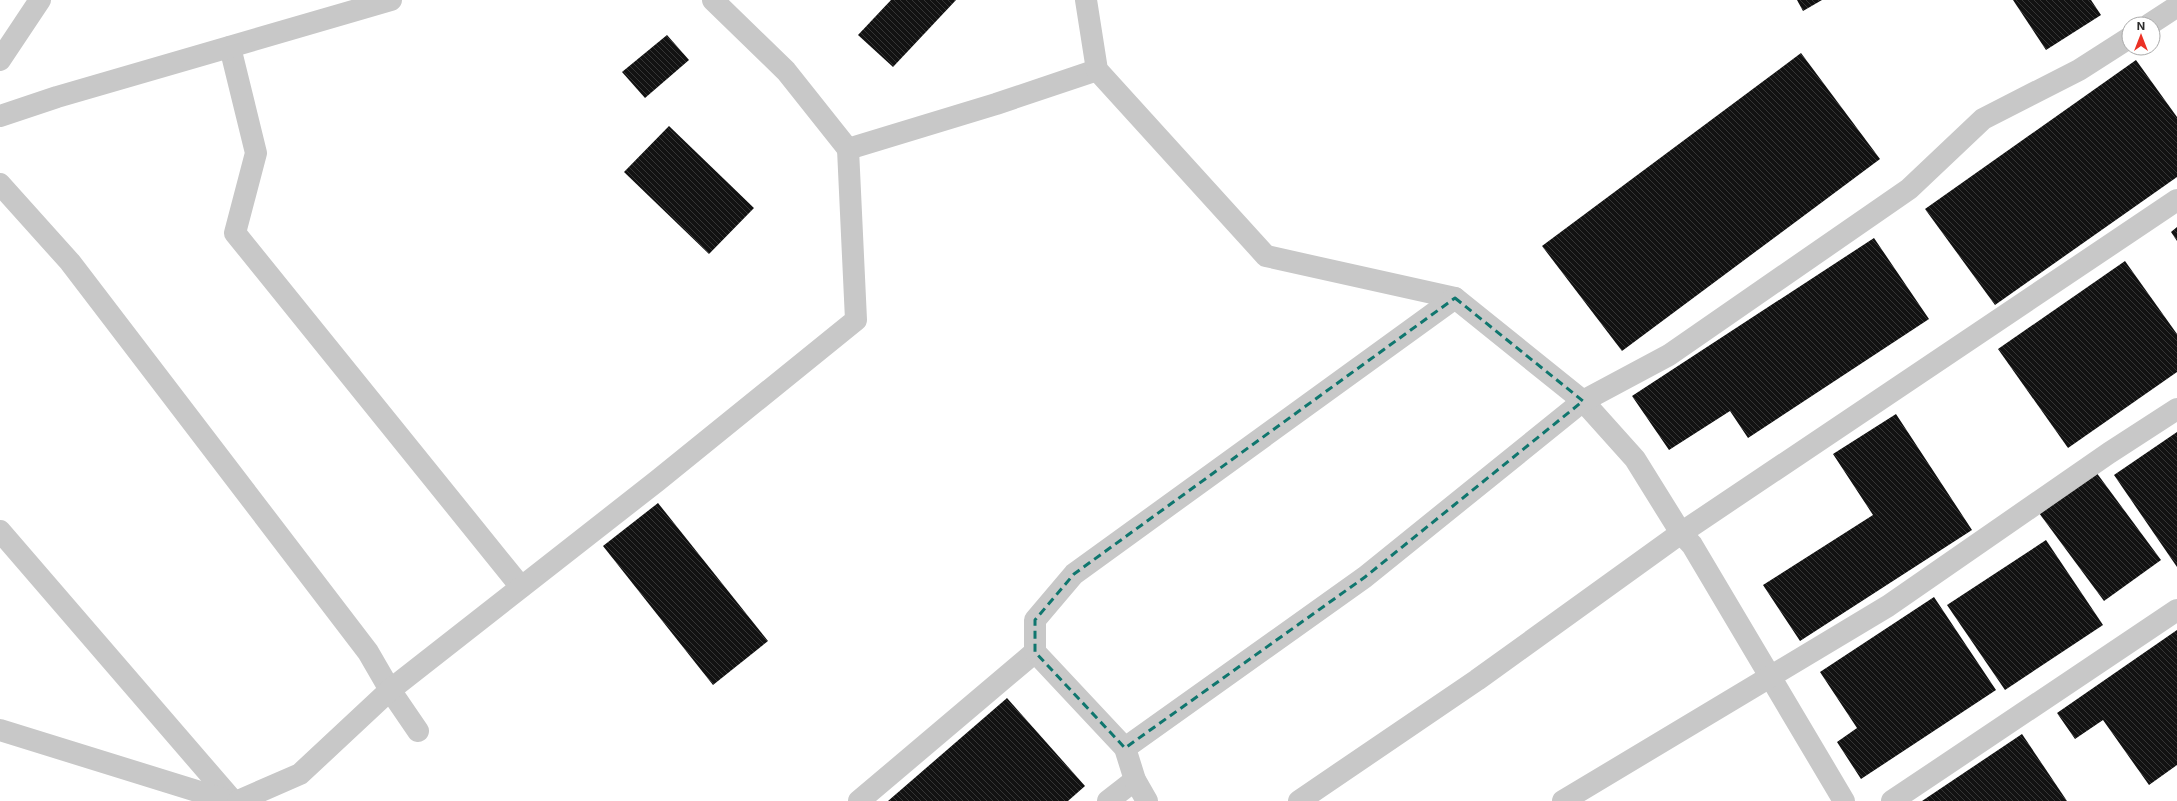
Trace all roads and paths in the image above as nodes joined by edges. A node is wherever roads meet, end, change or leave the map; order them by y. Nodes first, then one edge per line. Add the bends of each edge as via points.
1 (40, 0) edge
2 (391, 0) edge
3 (713, 0) edge
4 (1086, 0) edge
5 (2173, 7) edge
6 (2161, 16) edge
7 (2121, 43) edge
8 (230, 47) junction
9 (0, 60) edge
10 (1097, 70) junction
11 (0, 116) edge
12 (848, 149) junction
13 (0, 184) edge
14 (2177, 200) edge
15 (1456, 298) junction
16 (1583, 401) junction
17 (2177, 409) edge
18 (0, 532) edge
19 (1681, 533) junction
20 (521, 587) junction
21 (2177, 610) edge
22 (1035, 652) junction
23 (1770, 678) junction
24 (390, 690) junction
25 (0, 730) edge
26 (418, 731) dead end
27 (1125, 748) junction
28 (1135, 780) junction
29 (229, 801) edge
30 (233, 801) edge
31 (238, 801) edge
32 (859, 801) edge
33 (1108, 801) edge
34 (1147, 801) edge
35 (1299, 801) edge
36 (1563, 801) edge
37 (1844, 801) edge
38 (1892, 801) edge

1 - 9 street
2 - 8 street
3 - 12 street via 786,71
4 - 10 street
5 - 6 street
7 - 16 street via 2079,70 1983,119 1909,189 1669,355
8 - 11 street
8 - 20 street via 256,153 235,233
10 - 12 street
10 - 15 street via 1266,256
12 - 20 street via 856,320
13 - 24 street via 70,262 368,652
14 - 19 street
15 - 16 street
15 - 22 street via 1074,574 1035,620
16 - 19 street via 1636,459
16 - 27 street via 1366,577
17 - 23 street via 1888,606
18 - 30 street
19 - 23 street via 1692,545
19 - 35 street via 1477,680
20 - 24 street
21 - 38 street
22 - 27 street
22 - 32 street
23 - 36 street
23 - 37 street
24 - 26 street
24 - 31 street via 300,774
25 - 29 street
27 - 28 street
28 - 33 street
28 - 34 street

